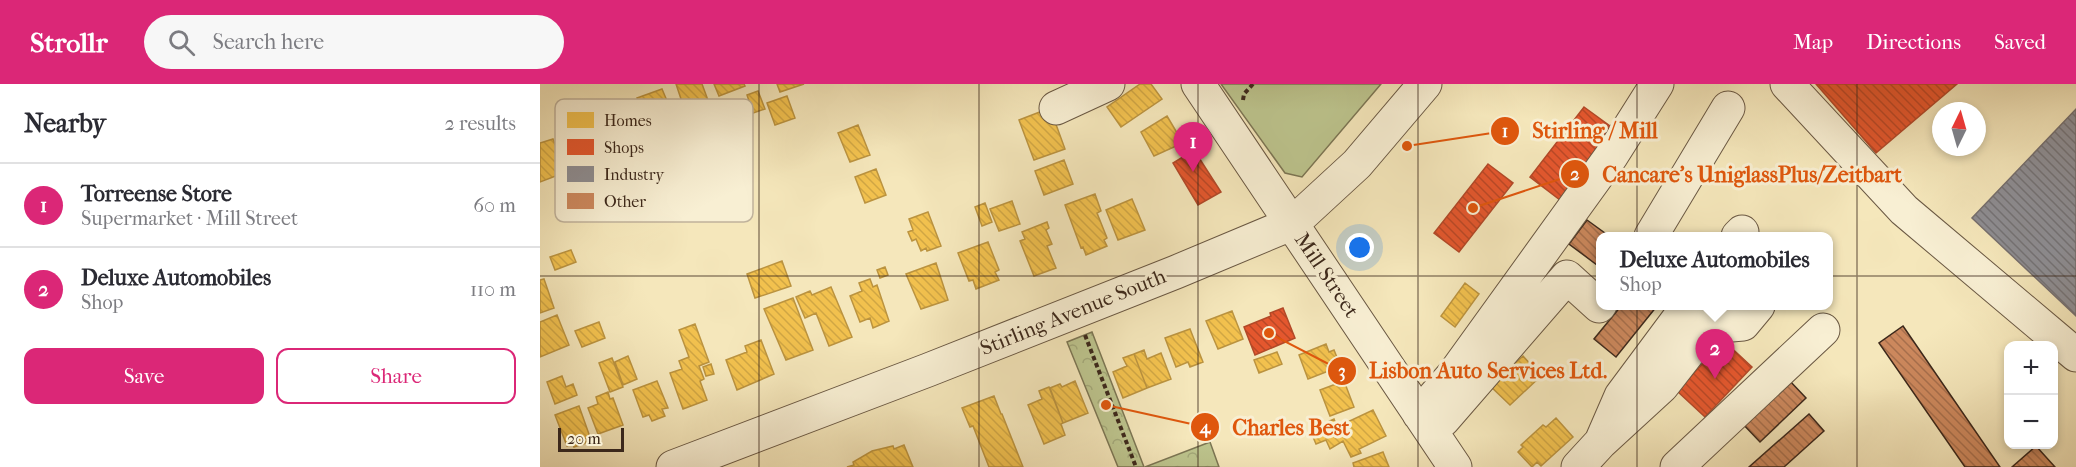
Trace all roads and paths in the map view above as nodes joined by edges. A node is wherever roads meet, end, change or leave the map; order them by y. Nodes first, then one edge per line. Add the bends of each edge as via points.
1 (1108, 84) edge
2 (1198, 84) edge
3 (1253, 84) edge
4 (1425, 84) edge
5 (1657, 84) edge
6 (1787, 84) edge
7 (1242, 104) dead end
8 (1056, 108) dead end
9 (1728, 108) dead end
10 (1293, 223) junction
11 (1654, 232) edge
12 (1596, 303) edge
13 (1685, 310) edge
14 (1755, 310) edge
15 (1823, 330) dead end
16 (1083, 332) dead end
17 (2076, 355) edge
18 (1425, 422) junction
19 (1601, 441) junction
20 (673, 467) edge
21 (1136, 467) edge
22 (1455, 467) edge
23 (1578, 467) edge
24 (1677, 467) edge

1 - 8 street
2 - 10 street, Mill Street
3 - 7 path via 1244,94
4 - 10 street, Stirling Avenue South via 1357,164
5 - 18 street via 1612,155 1454,374
6 - 17 street via 1904,210
9 - 11 street
10 - 18 street, Mill Street
10 - 20 street, Stirling Avenue South via 928,370
12 - 18 street via 1568,278 1474,386
13 - 19 street via 1620,396
14 - 19 street via 1743,324 1708,327 1662,386
15 - 24 street
16 - 21 path
18 - 22 street, Mill Street
19 - 23 street

